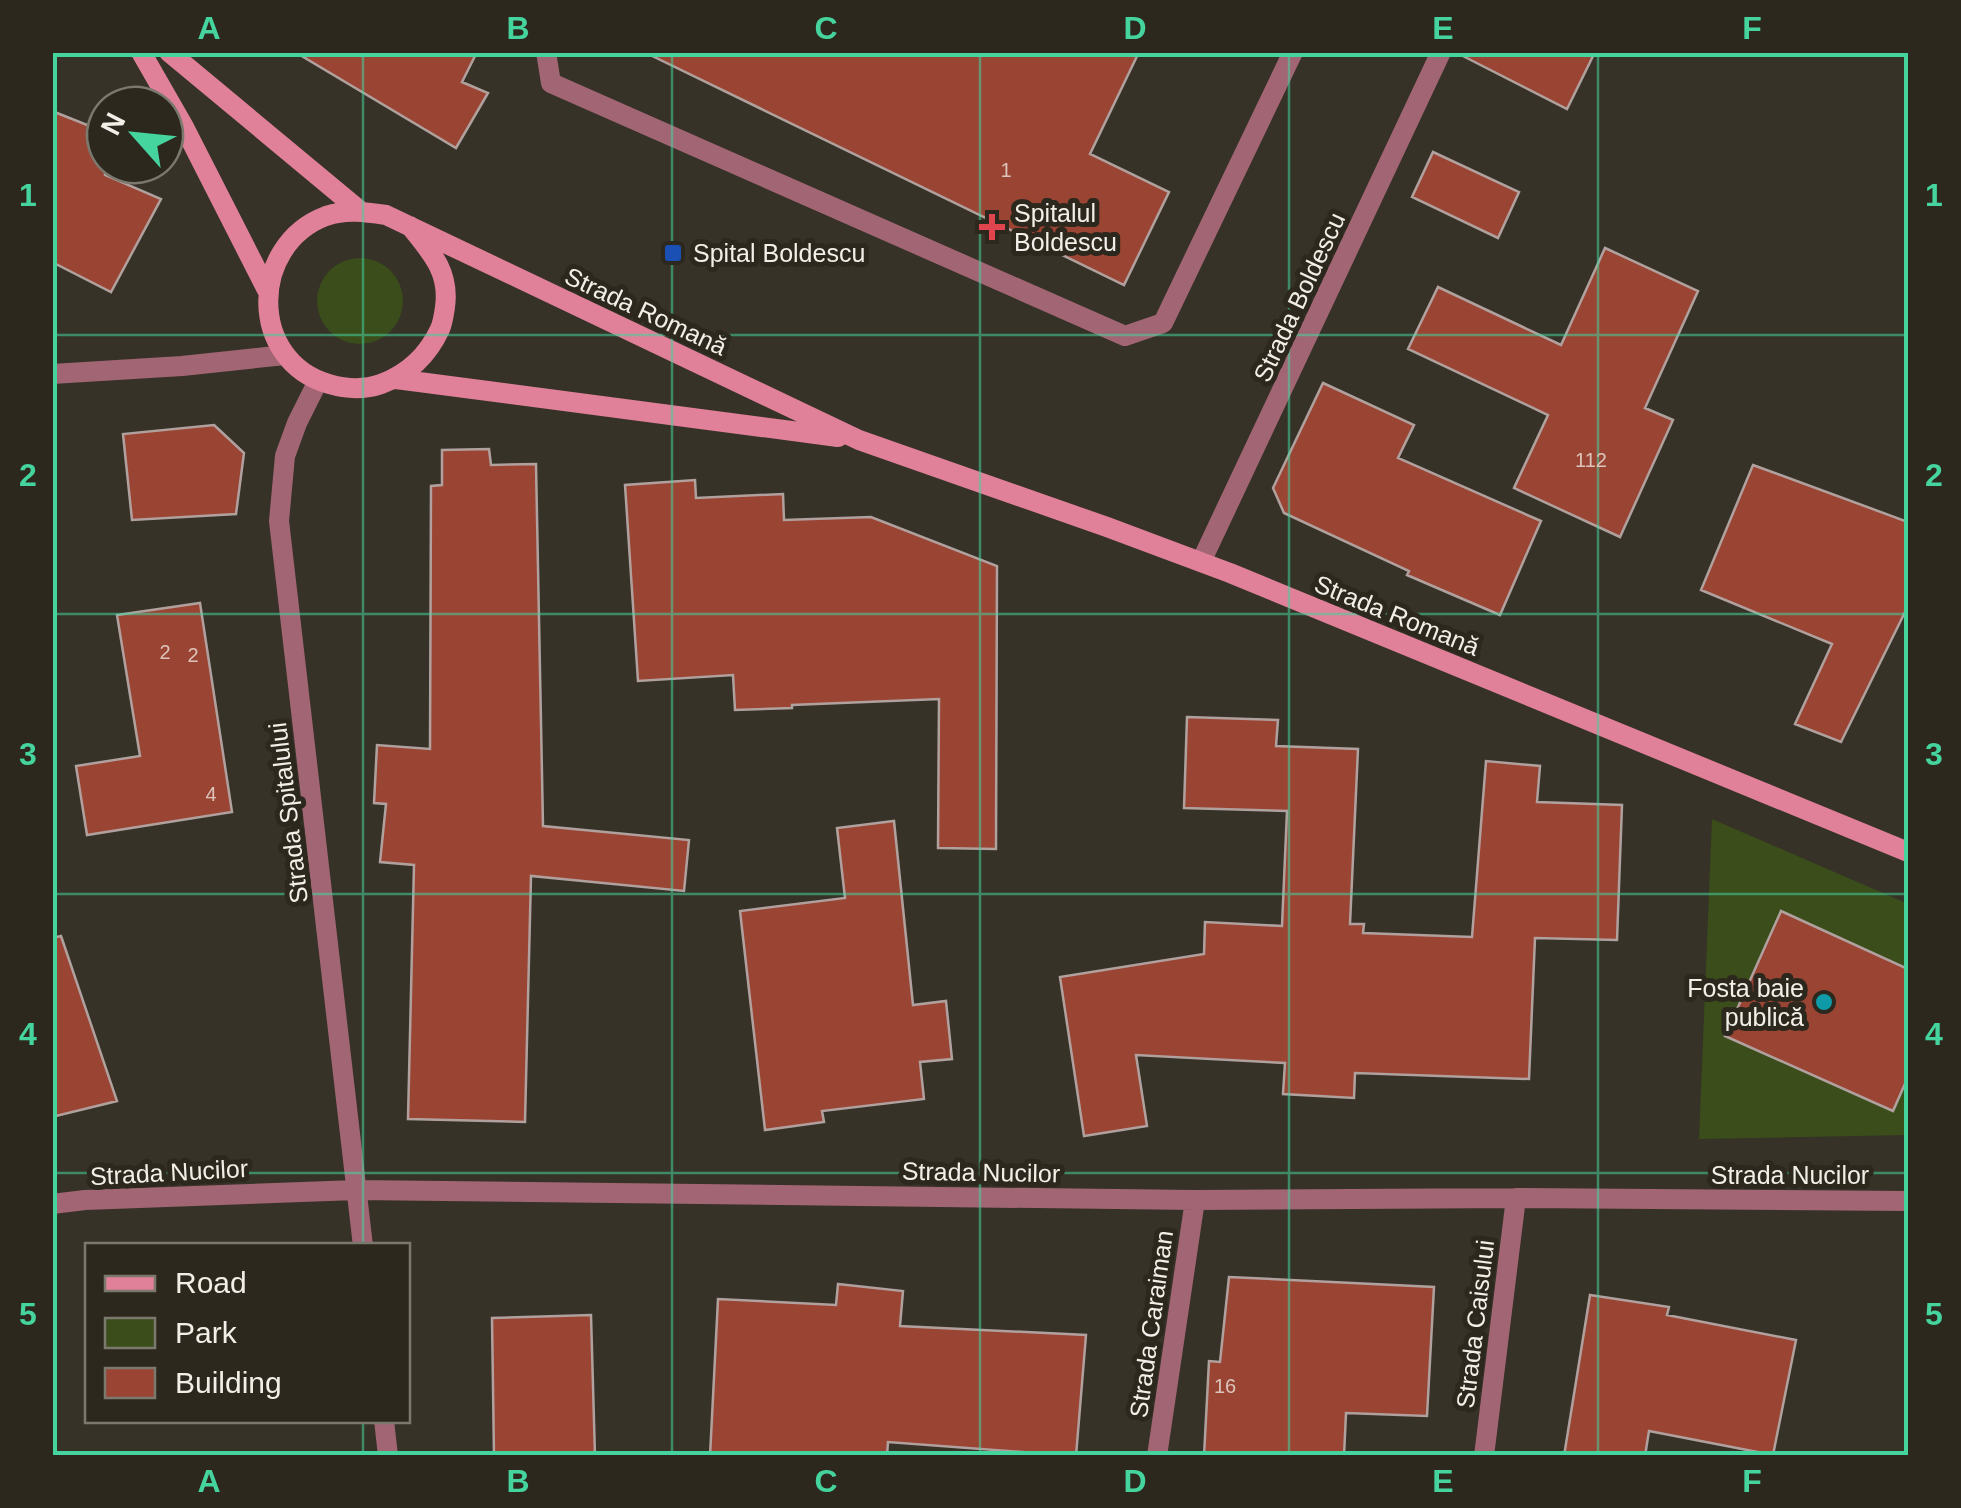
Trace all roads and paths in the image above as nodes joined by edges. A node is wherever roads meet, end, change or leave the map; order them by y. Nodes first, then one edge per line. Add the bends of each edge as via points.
1 (141, 52) edge
2 (169, 52) edge
3 (546, 52) edge
4 (1293, 52) edge
5 (1440, 52) edge
6 (359, 210) junction
7 (410, 226) junction
8 (267, 290) junction
9 (286, 355) junction
10 (52, 374) edge
11 (396, 379) junction
12 (318, 381) junction
13 (860, 440) junction
14 (1201, 562) junction
15 (1908, 852) edge
16 (356, 1190) junction
17 (1516, 1198) junction
18 (1195, 1200) junction
19 (1908, 1201) edge
20 (52, 1204) edge
21 (363, 1243) edge
22 (384, 1423) edge
23 (388, 1456) edge
24 (1157, 1456) edge
25 (1484, 1456) edge

1 - 8 street
2 - 6 street
3 - 4 street via 551,84 1125,336 1163,323
5 - 14 street, Strada Boldescu
6 - 7 street
6 - 8 street via 328,215 300,230 278,256
7 - 11 street via 436,258 447,289 442,326 423,358
7 - 13 street, Strada Romană
8 - 9 street via 270,324
9 - 10 street
9 - 12 street
11 - 12 street via 344,388
11 - 13 street, Strada Romană
12 - 16 street, Strada Spitalului via 285,456 279,521
13 - 14 street, Strada Romană
14 - 15 street, Strada Romană
16 - 18 street, Strada Nucilor
16 - 20 street, Strada Nucilor
16 - 21 street, Strada Spitalului
17 - 18 street, Strada Nucilor
17 - 19 street, Strada Nucilor
17 - 25 street, Strada Caisului
18 - 24 street, Strada Caraiman
22 - 23 street

